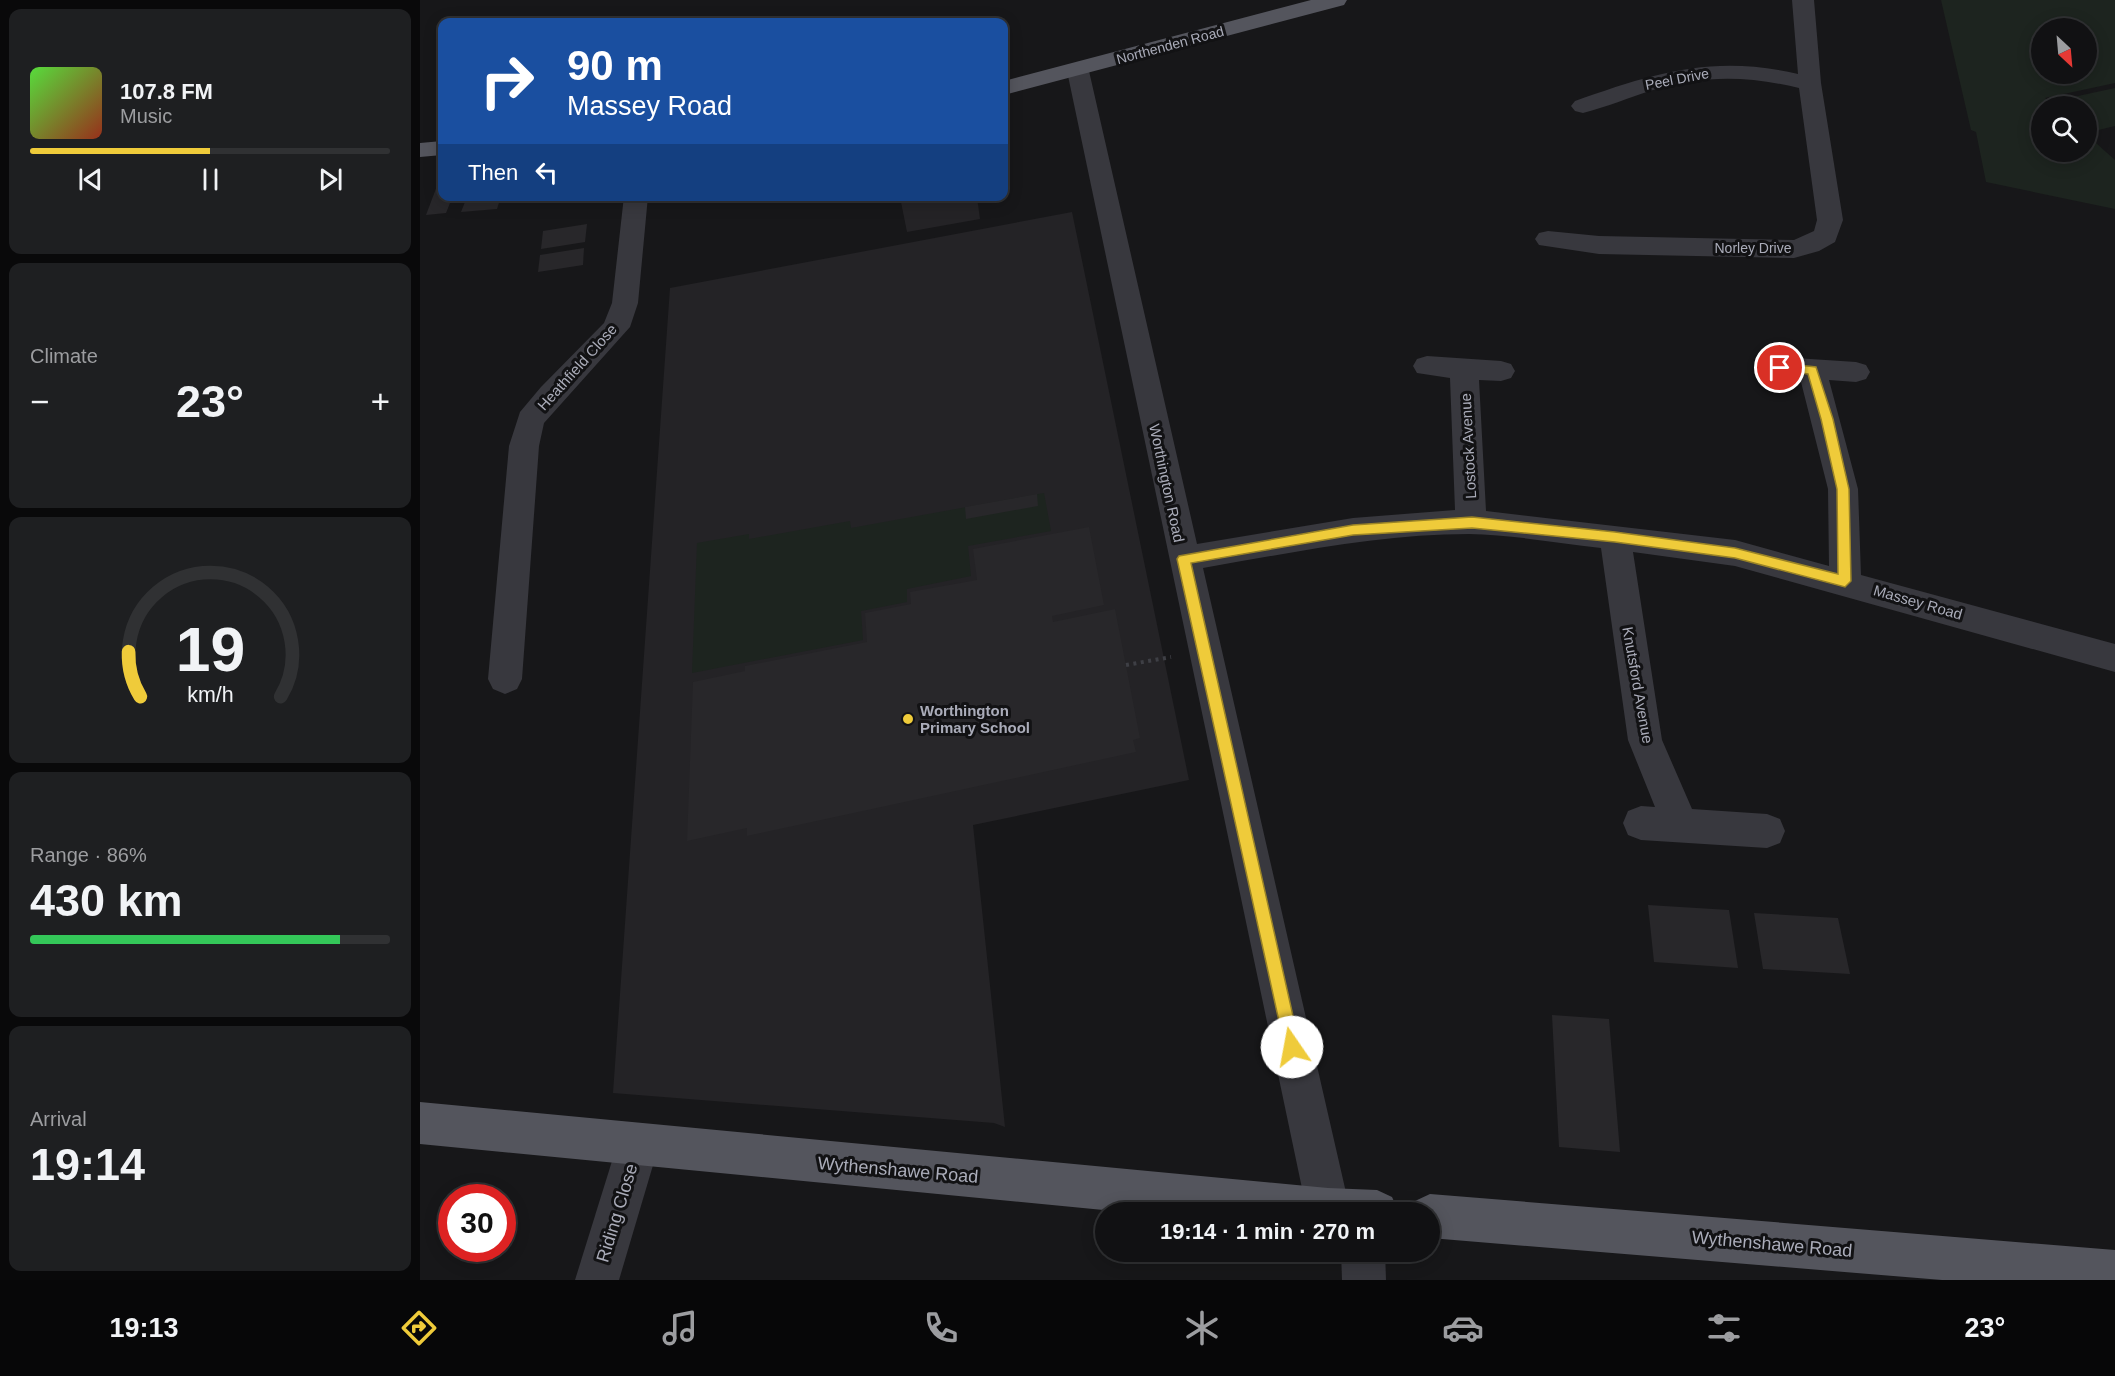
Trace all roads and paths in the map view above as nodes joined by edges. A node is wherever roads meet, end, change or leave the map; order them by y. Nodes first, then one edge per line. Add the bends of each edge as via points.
1 (1336, 0) edge
2 (1803, 0) edge
3 (1078, 71) junction
4 (1810, 82) junction
5 (1008, 87) edge
6 (1583, 106) dead end
7 (438, 148) edge
8 (420, 150) edge
9 (635, 201) edge
10 (1548, 239) dead end
11 (1427, 366) dead end
12 (1780, 368) dead end
13 (1464, 369) junction
14 (1812, 370) junction
15 (1501, 371) dead end
16 (1856, 372) dead end
17 (1472, 522) junction
18 (1615, 537) junction
19 (1184, 559) junction
20 (1845, 581) junction
21 (1164, 658) dead end
22 (2115, 658) edge
23 (1126, 665) dead end
24 (505, 679) dead end
25 (1641, 823) dead end
26 (1681, 827) junction
27 (1767, 831) dead end
28 (420, 1123) edge
29 (638, 1145) junction
30 (1193, 1202) edge
31 (1354, 1202) edge
32 (1440, 1217) edge
33 (1363, 1262) edge
34 (2115, 1272) edge
35 (597, 1280) edge
36 (1365, 1280) edge

1 - 3 main road, Northenden Road
2 - 4 street, Norley Drive
3 - 5 main road, Northenden Road
3 - 19 street, Worthington Road
4 - 6 street, Peel Drive via 1750,72 1703,72 1659,81
4 - 10 street, Norley Drive via 1830,220 1826,236 1810,245 1776,250 1599,245
7 - 8 main road
9 - 24 street, Heathfield Close via 625,303 616,327 530,420 524,447
11 - 13 street
12 - 14 street
13 - 15 street
13 - 17 street, Lostock Avenue
14 - 16 street
14 - 20 street via 1843,489
17 - 18 street, Massey Road
17 - 19 street, Massey Road via 1353,530
18 - 20 street, Massey Road via 1735,553
18 - 26 street, Knutsford Avenue via 1645,740
19 - 31 street, Worthington Road
20 - 22 street, Massey Road
21 - 23 path
25 - 26 street
26 - 27 street
28 - 29 main road, Wythenshawe Road
29 - 30 main road, Wythenshawe Road
29 - 35 street, Riding Close
32 - 34 main road, Wythenshawe Road
33 - 36 street, Worthington Road

